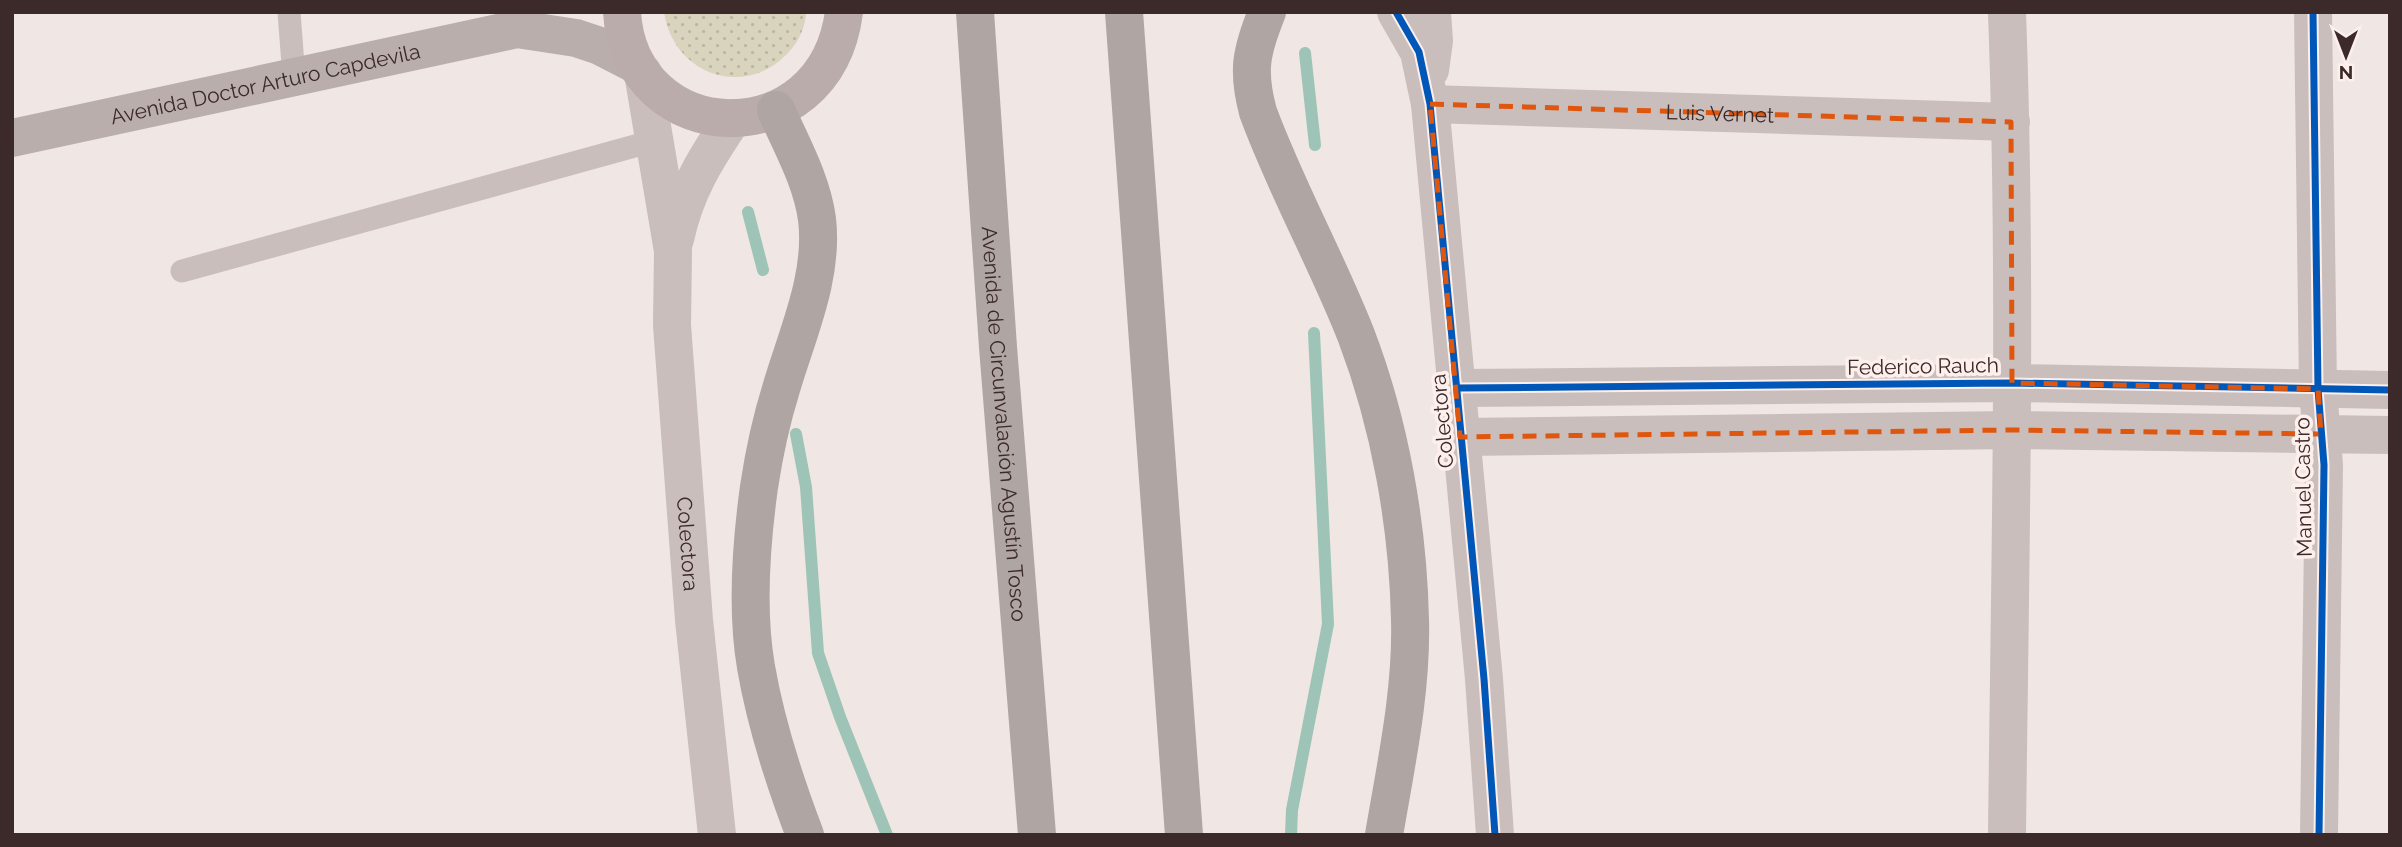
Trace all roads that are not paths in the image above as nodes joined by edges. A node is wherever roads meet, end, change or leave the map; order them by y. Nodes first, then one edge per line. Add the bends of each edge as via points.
1 (289, 12) edge
2 (622, 12) edge
3 (975, 12) edge
4 (1267, 12) edge
5 (1396, 12) edge
6 (1432, 12) edge
7 (2007, 12) edge
8 (2313, 12) edge
9 (848, 18) edge
10 (516, 21) edge
11 (1125, 25) edge
12 (640, 69) junction
13 (294, 78) junction
14 (1429, 95) junction
15 (776, 110) junction
16 (733, 118) junction
17 (2011, 122) junction
18 (12, 138) edge
19 (653, 141) junction
20 (673, 251) junction
21 (182, 271) dead end
22 (2012, 383) junction
23 (1457, 388) junction
24 (2318, 389) junction
25 (2390, 390) edge
26 (2012, 430) junction
27 (2321, 434) junction
28 (2390, 435) edge
29 (1460, 437) junction
30 (717, 835) edge
31 (805, 835) edge
32 (1037, 835) edge
33 (1184, 835) edge
34 (1384, 835) edge
35 (1495, 835) edge
36 (2007, 835) edge
37 (2319, 835) edge

1 - 13 lane
2 - 12 main road, Avenida Doctor Arturo Capdevila via 625,36
3 - 32 highway, Avenida de Circunvalación Agustín Tosco
4 - 34 highway via 1252,67 1258,113 1357,337 1390,454 1400,513 1410,621 1404,710
5 - 14 street, Colectora via 1419,52
6 - 14 street, Colectora
7 - 17 street
8 - 24 street, Manuel Castro
9 - 15 main road, Avenida Doctor Arturo Capdevila via 824,71 793,101
10 - 12 main road, Avenida Doctor Arturo Capdevila via 600,47
10 - 13 main road, Avenida Doctor Arturo Capdevila
11 - 33 highway
12 - 16 main road, Avenida Doctor Arturo Capdevila via 674,102 705,115
12 - 19 street, Colectora
13 - 18 main road, Avenida Doctor Arturo Capdevila
14 - 17 street, Luis Vernet
14 - 23 street, Colectora
15 - 16 main road, Avenida Doctor Arturo Capdevila
15 - 31 highway via 808,186 819,240 810,295 765,450 753,541 752,631 755,666 772,737
16 - 20 street, Colectora via 685,199
17 - 22 street
19 - 20 street, Colectora
19 - 21 lane
20 - 30 street, Colectora via 672,325 692,593
22 - 23 street, Federico Rauch
22 - 24 street, Federico Rauch
22 - 26 street
23 - 29 street, Colectora
24 - 25 street, Federico Rauch
24 - 27 street, Manuel Castro
26 - 27 street
26 - 29 street
26 - 36 street
27 - 28 street
27 - 37 street, Manuel Castro
29 - 35 street, Colectora

